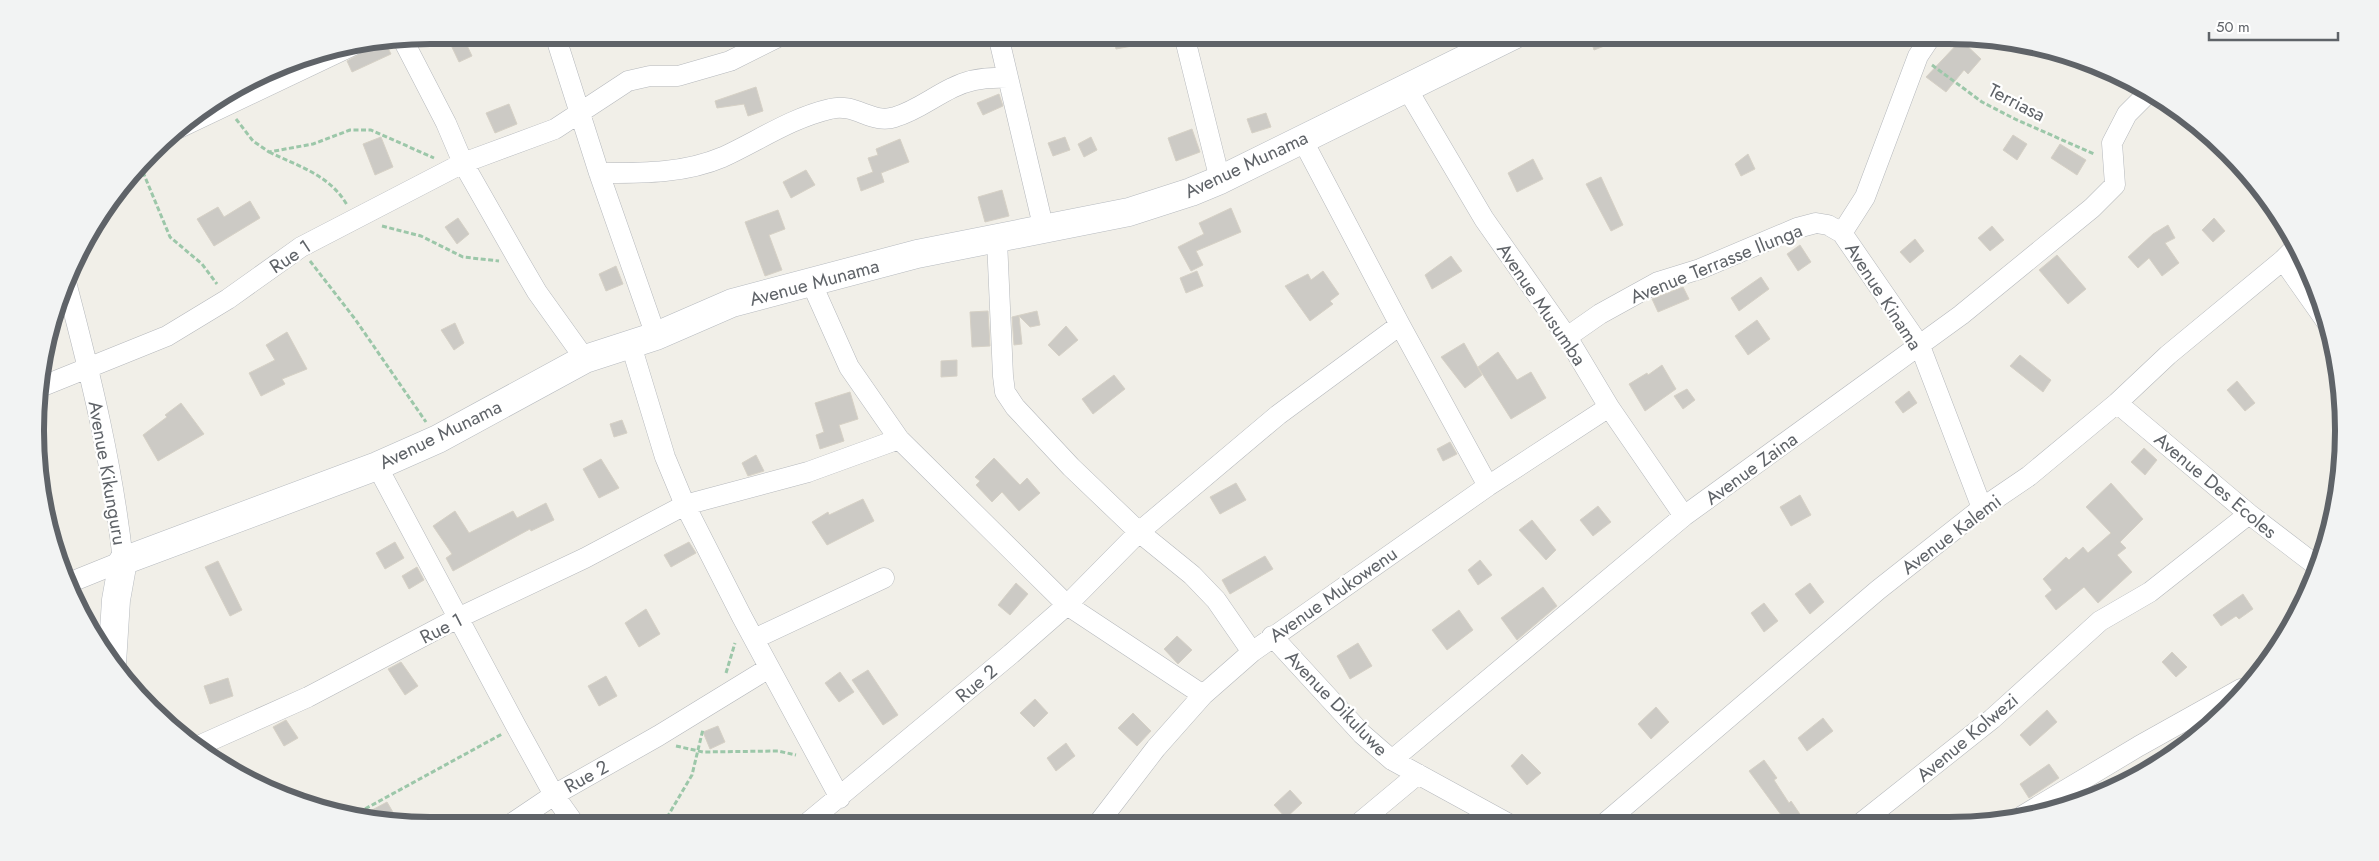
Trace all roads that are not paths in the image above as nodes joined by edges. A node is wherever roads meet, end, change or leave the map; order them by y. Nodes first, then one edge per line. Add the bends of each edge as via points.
1 (558, 44) edge
2 (765, 44) edge
3 (1000, 44) edge
4 (1186, 44) edge
5 (1495, 44) edge
6 (1926, 44) edge
7 (406, 45) edge
8 (321, 60) edge
9 (1008, 78) junction
10 (1406, 87) junction
11 (2144, 97) edge
12 (228, 101) edge
13 (580, 114) junction
14 (1302, 138) junction
15 (463, 163) junction
16 (599, 174) junction
17 (1220, 180) junction
18 (1044, 230) junction
19 (1842, 232) junction
20 (997, 240) junction
21 (2290, 253) edge
22 (811, 282) junction
23 (2307, 285) edge
24 (69, 293) edge
25 (1400, 325) junction
26 (1567, 337) junction
27 (643, 340) junction
28 (1920, 346) junction
29 (585, 359) junction
30 (88, 367) junction
31 (47, 384) edge
32 (2118, 402) junction
33 (1609, 407) junction
34 (899, 439) junction
35 (378, 466) junction
36 (1488, 486) junction
37 (685, 505) junction
38 (1982, 508) junction
39 (2249, 514) junction
40 (1684, 516) junction
41 (1139, 532) junction
42 (123, 561) junction
43 (2312, 562) edge
44 (884, 578) dead end
45 (74, 581) edge
46 (1067, 605) junction
47 (458, 618) junction
48 (1272, 636) junction
49 (754, 640) junction
50 (113, 650) edge
51 (1252, 652) junction
52 (769, 668) junction
53 (1203, 695) junction
54 (2231, 695) edge
55 (204, 743) edge
56 (1392, 760) junction
57 (1418, 774) junction
58 (554, 794) junction
59 (840, 798) junction
60 (2037, 807) edge
61 (521, 817) edge
62 (570, 817) edge
63 (815, 817) edge
64 (1102, 817) edge
65 (1366, 817) edge
66 (1496, 817) edge
67 (1612, 817) edge
68 (1868, 817) edge

1 - 13 street
2 - 13 street, Rue 1 via 730,62 678,76 638,77 614,89
3 - 9 street
4 - 17 street
5 - 10 street, Avenue Munama
6 - 19 street, Avenue Kinama via 1918,56 1865,197
7 - 15 street via 446,122
8 - 12 street
9 - 16 street via 987,78 954,87 911,112 893,118 878,118 844,106 829,109 802,118 722,157 691,167 659,173
9 - 18 street
10 - 14 street, Avenue Munama
10 - 26 street, Avenue Musumba via 1484,219
11 - 28 street, Avenue Zaina via 2127,114 2112,143 2115,185 2092,208
13 - 15 street, Rue 1 via 555,129
13 - 16 street
14 - 17 street, Avenue Munama
14 - 25 street
15 - 29 street via 537,292
15 - 30 street, Rue 1 via 301,247 228,299 167,336
16 - 27 street
17 - 18 street, Avenue Munama via 1129,212
18 - 20 street, Avenue Munama
19 - 26 street, Avenue Terrasse Ilunga via 1816,223 1797,228 1700,269 1658,282 1600,314
19 - 28 street, Avenue Kinama
20 - 22 street, Avenue Munama via 917,254
20 - 41 street via 1006,392 1015,407 1058,454
21 - 23 street
21 - 32 street, Avenue Kalemi via 2168,355
22 - 27 street, Avenue Munama via 732,303
22 - 34 street via 849,367
24 - 30 street, Avenue Kikunguru
25 - 36 street
25 - 41 street, Rue 2 via 1278,415
26 - 33 street, Avenue Musumba
27 - 29 street, Avenue Munama
27 - 37 street via 665,457
28 - 38 street, Avenue Kinama
28 - 40 street, Avenue Zaina
29 - 35 street, Avenue Munama via 438,439
30 - 31 street, Rue 1
30 - 42 street, Avenue Kikunguru via 118,508
32 - 38 street, Avenue Kalemi via 2029,476
32 - 39 street, Avenue Des Ecoles
33 - 36 street, Avenue Mukowenu
33 - 40 street, Avenue Musumba
34 - 37 street, Rue 1 via 808,472
34 - 46 street
35 - 42 street, Avenue Munama
35 - 47 street
36 - 48 street, Avenue Mukowenu
37 - 47 street, Rue 1 via 585,558
37 - 49 street
38 - 67 street, Avenue Kalemi via 1878,590
39 - 43 street, Avenue Des Ecoles
39 - 68 street, Avenue Kolwezi via 2150,592 2100,621 1992,718
40 - 56 street, Avenue Zaina
41 - 46 street, Rue 2
41 - 51 street via 1192,575 1216,600
42 - 45 street
42 - 50 street, Avenue Kikunguru via 116,600
44 - 49 street
46 - 53 street
46 - 59 street, Rue 2
47 - 55 street, Rue 1 via 308,697
47 - 58 street
48 - 51 street, Avenue Mukowenu
48 - 56 street, Avenue Dikuluwe via 1362,734
49 - 52 street
51 - 53 street, Avenue Mukowenu
52 - 58 street, Rue 2 via 658,736
52 - 59 street
53 - 64 street, Avenue Mukowenu via 1156,748
54 - 60 street
56 - 57 street, Avenue Dikuluwe
57 - 65 street
57 - 66 street, Avenue Dikuluwe
58 - 61 street, Rue 2
58 - 62 street
59 - 63 street, Rue 2

